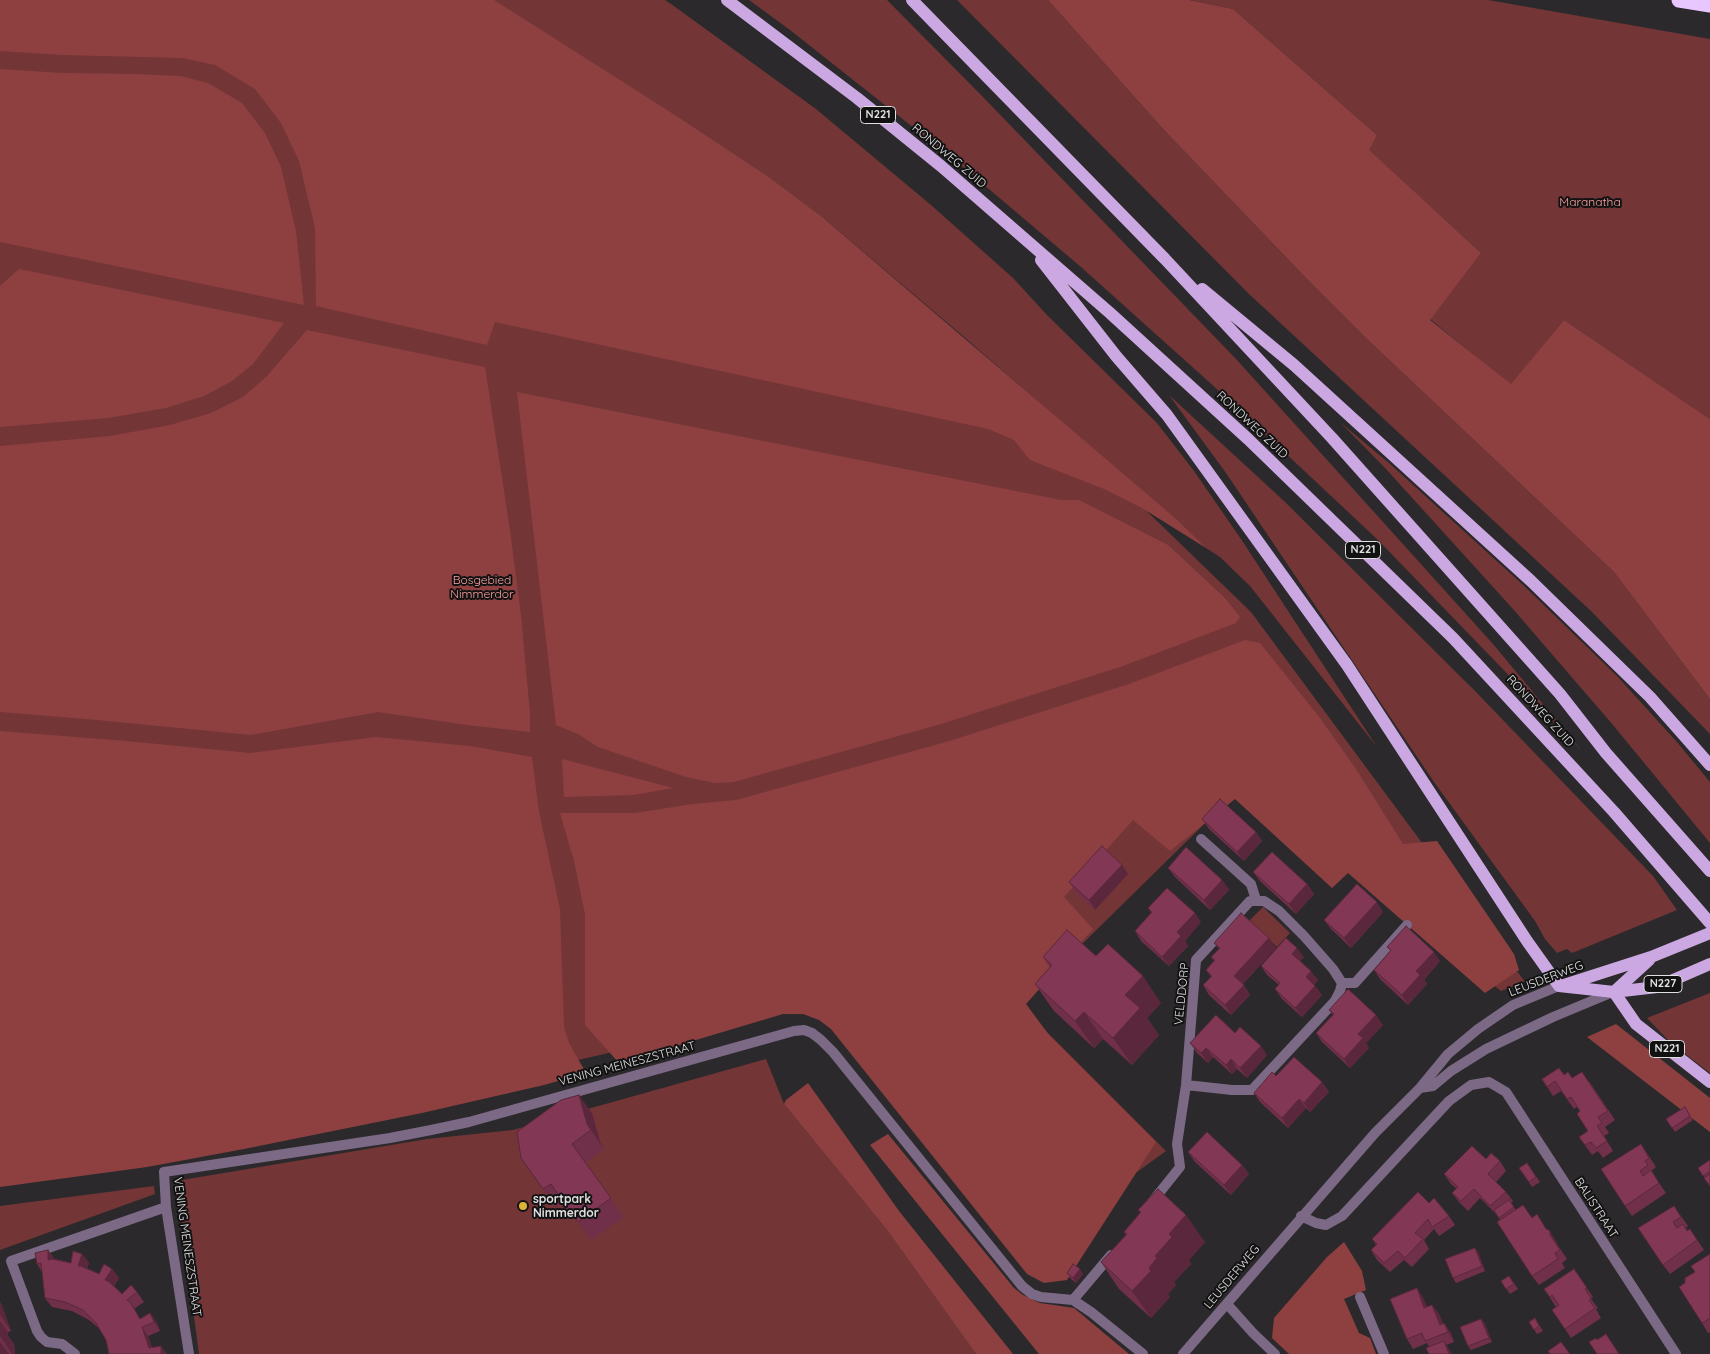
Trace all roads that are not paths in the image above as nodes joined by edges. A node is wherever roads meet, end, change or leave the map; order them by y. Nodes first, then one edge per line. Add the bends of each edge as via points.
1 (727, 0) edge
2 (912, 0) edge
3 (1679, 0) edge
4 (1710, 5) edge
5 (1022, 236) junction
6 (1165, 259) junction
7 (1710, 765) edge
8 (1201, 839) dead end
9 (1710, 871) edge
10 (1256, 900) junction
11 (1710, 923) edge
12 (1407, 925) edge
13 (1710, 933) edge
14 (1651, 957) junction
15 (1710, 964) edge
16 (1342, 983) junction
17 (1559, 986) junction
18 (1614, 992) junction
19 (1710, 1082) edge
20 (1186, 1085) junction
21 (1420, 1088) junction
22 (166, 1207) junction
23 (1143, 1214) edge
24 (1301, 1216) junction
25 (1118, 1246) edge
26 (1360, 1297) dead end
27 (1073, 1300) junction
28 (1227, 1304) junction
29 (75, 1354) edge
30 (189, 1354) edge
31 (1143, 1354) edge
32 (1182, 1354) edge
33 (1275, 1354) edge
34 (1384, 1354) edge
35 (1676, 1354) edge

1 - 5 main road, RONDWEG ZUID / N221 via 857,98
2 - 6 main road, RONDWEG ZUID
3 - 4 highway
5 - 11 main road, RONDWEG ZUID / N221 via 1248,439 1453,638 1614,812
5 - 17 main road, N221 via 1166,415 1257,538 1347,665
6 - 7 main road via 1294,364 1532,581 1650,697
6 - 9 main road, RONDWEG ZUID via 1482,604
8 - 10 street via 1251,884
10 - 16 street via 1264,901 1279,911 1327,962
10 - 20 street, VELDDORP via 1250,901 1196,960
12 - 16 street via 1355,983
13 - 14 main road, LEUSDERWEG / N227
14 - 17 main road, LEUSDERWEG / N227
14 - 18 main road, LEUSDERWEG / N227
15 - 18 main road, LEUSDERWEG / N227 via 1657,986
16 - 20 street via 1335,1001 1252,1090
17 - 18 main road
17 - 21 street, LEUSDERWEG / N227 via 1513,1006 1478,1029 1448,1054
18 - 19 main road, N221 via 1636,1024
18 - 21 street, LEUSDERWEG / N227 via 1486,1049 1433,1086
20 - 23 street, VELDDORP via 1177,1144 1180,1167
21 - 24 street, LEUSDERWEG
22 - 27 street, VENING MEINESZSTRAAT via 164,1172 390,1138 468,1122 804,1030 833,1052 1022,1286 1040,1297
22 - 29 street via 12,1261 41,1337 47,1342 62,1344
22 - 30 street, VENING MEINESZSTRAAT
24 - 28 street, LEUSDERWEG
24 - 35 street, BALISTRAAT via 1326,1225 1342,1216 1449,1101 1471,1085 1490,1082 1506,1092
25 - 27 street
26 - 34 street
27 - 31 street, VENING MEINESZSTRAAT
28 - 32 street, LEUSDERWEG
28 - 33 street

